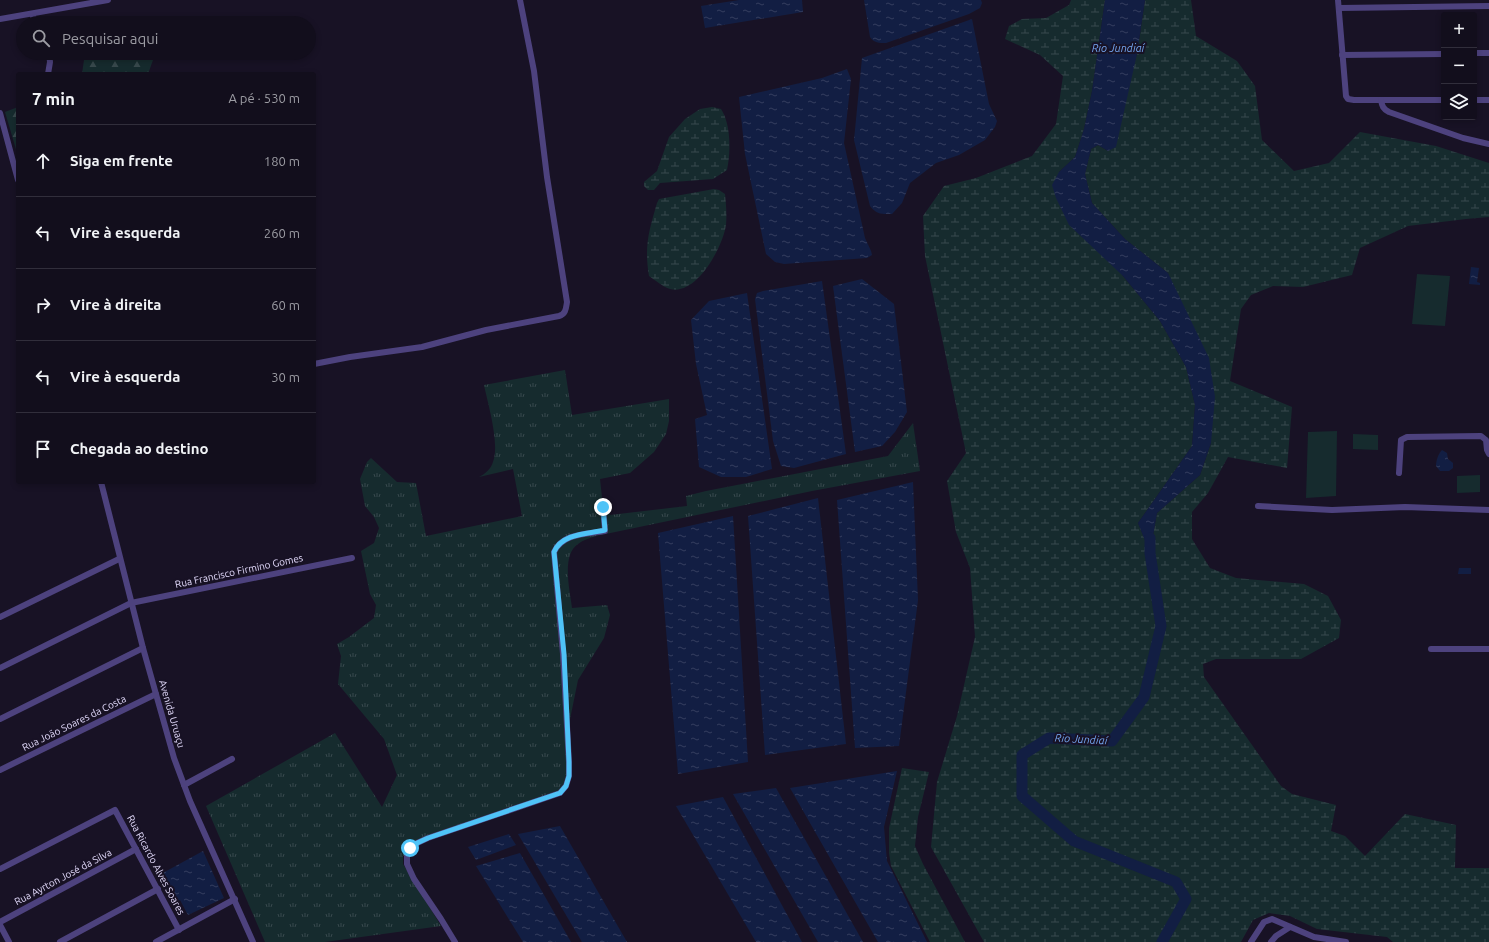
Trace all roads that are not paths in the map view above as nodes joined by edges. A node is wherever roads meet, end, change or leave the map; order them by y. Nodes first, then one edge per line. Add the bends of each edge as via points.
1 (108, 0) edge
2 (520, 0) edge
3 (1338, 0) edge
4 (1489, 6) edge
5 (1339, 8) junction
6 (32, 14) joint
7 (21, 16) edge
8 (16, 17) edge
9 (0, 20) edge
10 (1477, 53) edge
11 (1489, 53) edge
12 (1441, 54) edge
13 (1342, 55) junction
14 (50, 60) edge
15 (48, 72) edge
16 (1381, 100) junction
17 (1441, 100) edge
18 (1477, 100) edge
19 (1489, 100) edge
20 (0, 113) edge
21 (1489, 144) edge
22 (16, 173) edge
23 (316, 364) edge
24 (1489, 454) edge
25 (1399, 473) dead end
26 (101, 484) edge
27 (1258, 506) dead end
28 (603, 507) dead end
29 (1489, 510) edge
30 (352, 558) dead end
31 (119, 559) junction
32 (131, 603) junction
33 (0, 618) edge
34 (143, 648) junction
35 (1431, 649) dead end
36 (1489, 649) edge
37 (0, 668) edge
38 (156, 694) junction
39 (0, 719) edge
40 (232, 758) dead end
41 (0, 770) edge
42 (184, 785) junction
43 (136, 849) junction
44 (0, 869) edge
45 (158, 888) junction
46 (235, 899) junction
47 (0, 923) edge
48 (1290, 927) junction
49 (179, 930) junction
50 (10, 942) edge
51 (60, 942) edge
52 (156, 942) edge
53 (254, 942) edge
54 (455, 942) edge
55 (1251, 942) edge
56 (1271, 942) edge
57 (1346, 942) edge

1 - 6 street
2 - 23 street via 534,71 547,177 567,302 565,312 559,316 422,346
3 - 5 street
4 - 5 street
5 - 13 street
6 - 7 street
8 - 9 street
10 - 11 street
12 - 13 street
13 - 16 street via 1348,99
14 - 15 street
16 - 17 street
16 - 21 street via 1384,109 1399,116
18 - 19 street
20 - 22 street
24 - 25 street via 1486,440 1482,436 1407,437 1403,438 1400,444
26 - 31 street, Avenida Uruaçu
27 - 29 street via 1332,510 1405,507
28 - 54 street via 605,530 570,537 557,545 554,552 564,654 569,776 566,786 560,793 428,838 415,844 407,853 407,864 414,878
30 - 32 street, Rua Francisco Firmino Gomes
31 - 32 street, Avenida Uruaçu
31 - 33 street
32 - 34 street, Avenida Uruaçu
32 - 37 street, Rua Francisco Firmino Gomes
34 - 38 street, Avenida Uruaçu
34 - 39 street
35 - 36 street
38 - 41 street, Rua João Soares da Costa
38 - 42 street, Avenida Uruaçu
40 - 42 street
42 - 46 street, Avenida Uruaçu
43 - 44 street, Rua Ricardo Alves Soares via 113,810
43 - 45 street, Rua Ricardo Alves Soares
43 - 47 street, Rua Ayrton José da Silva
45 - 49 street, Rua Ricardo Alves Soares
45 - 51 street
46 - 49 street
46 - 53 street, Avenida Uruaçu
47 - 50 street
48 - 55 street via 1274,919 1266,920
48 - 56 street
48 - 57 street via 1314,937
49 - 52 street

